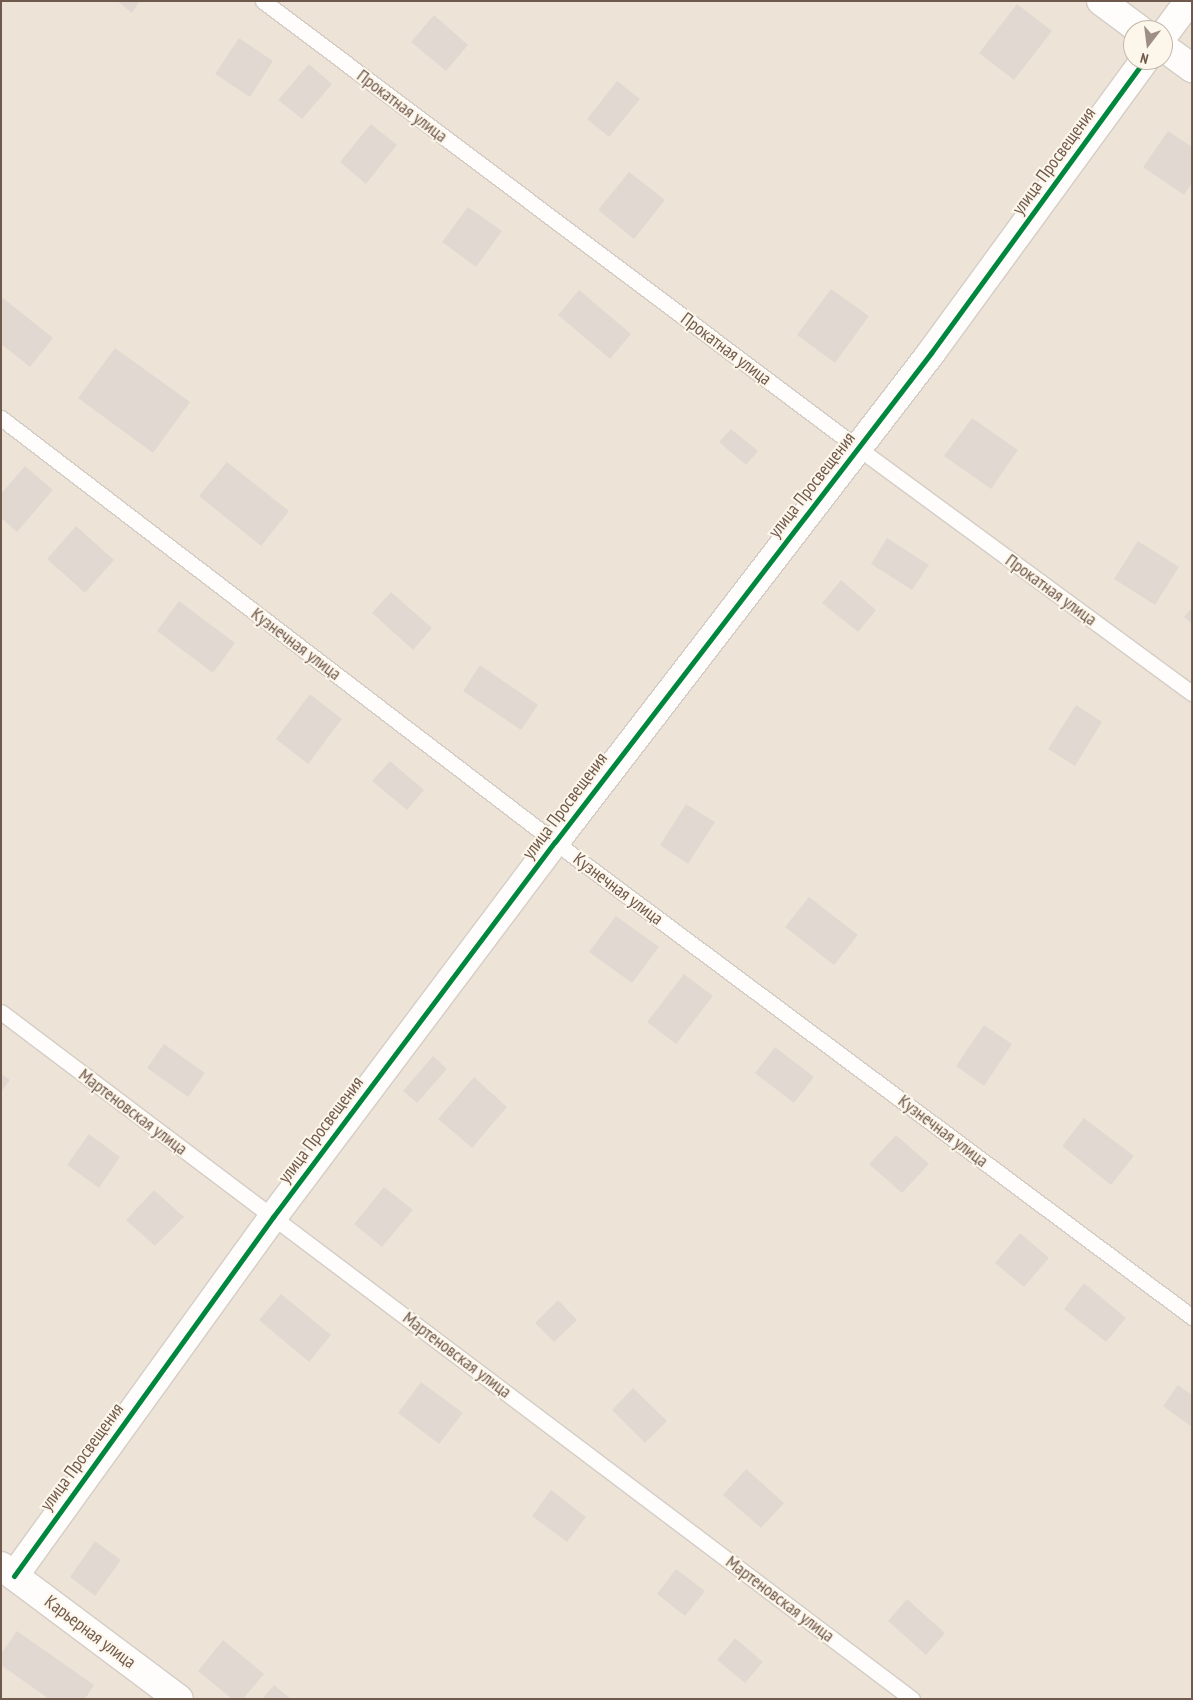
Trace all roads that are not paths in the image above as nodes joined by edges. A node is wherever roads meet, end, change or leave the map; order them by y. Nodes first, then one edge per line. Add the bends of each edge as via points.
1 (263, 1) edge
2 (1101, 1) edge
3 (1190, 1) edge
4 (1127, 20) edge
5 (1173, 23) edge
6 (1173, 54) edge
7 (1192, 68) edge
8 (1138, 70) edge
9 (1, 418) edge
10 (858, 448) junction
11 (1192, 693) edge
12 (555, 842) junction
13 (1, 1012) edge
14 (273, 1217) junction
15 (1192, 1317) edge
16 (8, 1571) edge
17 (179, 1699) edge
18 (912, 1699) edge

1 - 10 lane, Прокатная улица
2 - 4 street
3 - 5 street
6 - 7 street
8 - 10 street, улица Просвещения
9 - 12 lane, Кузнечная улица
10 - 11 lane, Прокатная улица
10 - 12 street, улица Просвещения
12 - 14 street, улица Просвещения
12 - 15 lane, Кузнечная улица
13 - 14 lane, Мартеновская улица
14 - 16 street, улица Просвещения
14 - 18 lane, Мартеновская улица
16 - 17 street, Карьерная улица

